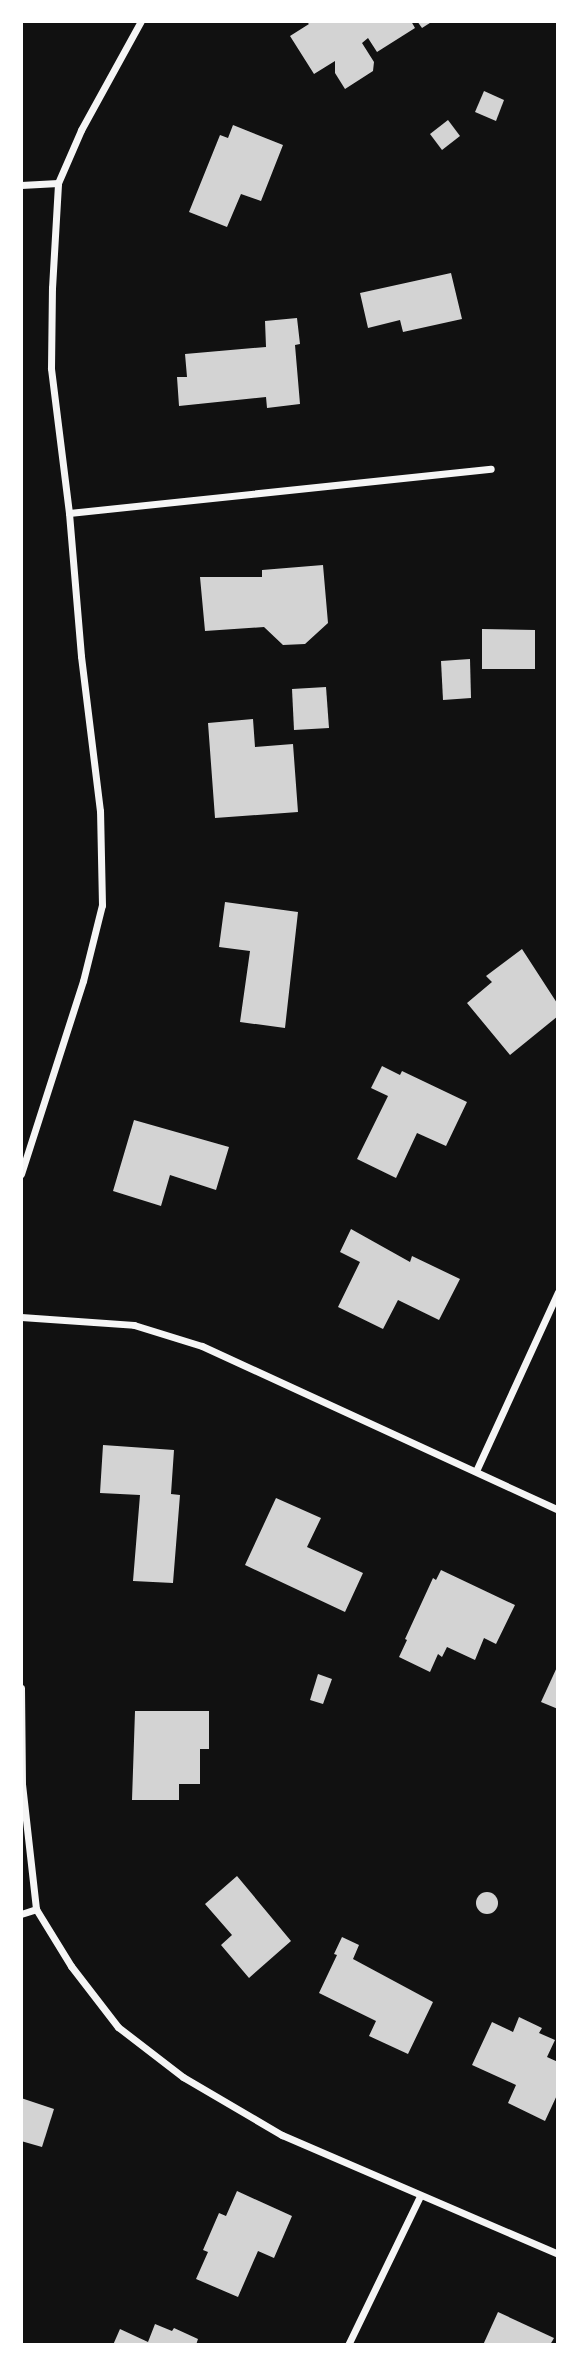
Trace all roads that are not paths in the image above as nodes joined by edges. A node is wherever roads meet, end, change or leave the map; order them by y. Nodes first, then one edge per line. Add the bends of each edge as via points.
1 (141, 21) edge
2 (58, 183) junction
3 (21, 185) edge
4 (491, 469) dead end
5 (69, 513) junction
6 (21, 1174) edge
7 (558, 1292) edge
8 (21, 1317) edge
9 (476, 1471) junction
10 (558, 1510) edge
11 (21, 1688) edge
12 (36, 1909) junction
13 (21, 1914) edge
14 (420, 2196) junction
15 (558, 2254) edge
16 (348, 2345) edge

1 - 2 street via 81,130
2 - 3 street
2 - 5 street via 51,368
4 - 5 street
5 - 6 street via 100,811 102,905 83,981
7 - 9 street
8 - 9 street via 134,1325 202,1346
9 - 10 street
11 - 12 street via 22,1784
12 - 13 street
12 - 14 street via 71,1966 118,2027 183,2077 282,2135
14 - 15 street
14 - 16 street

